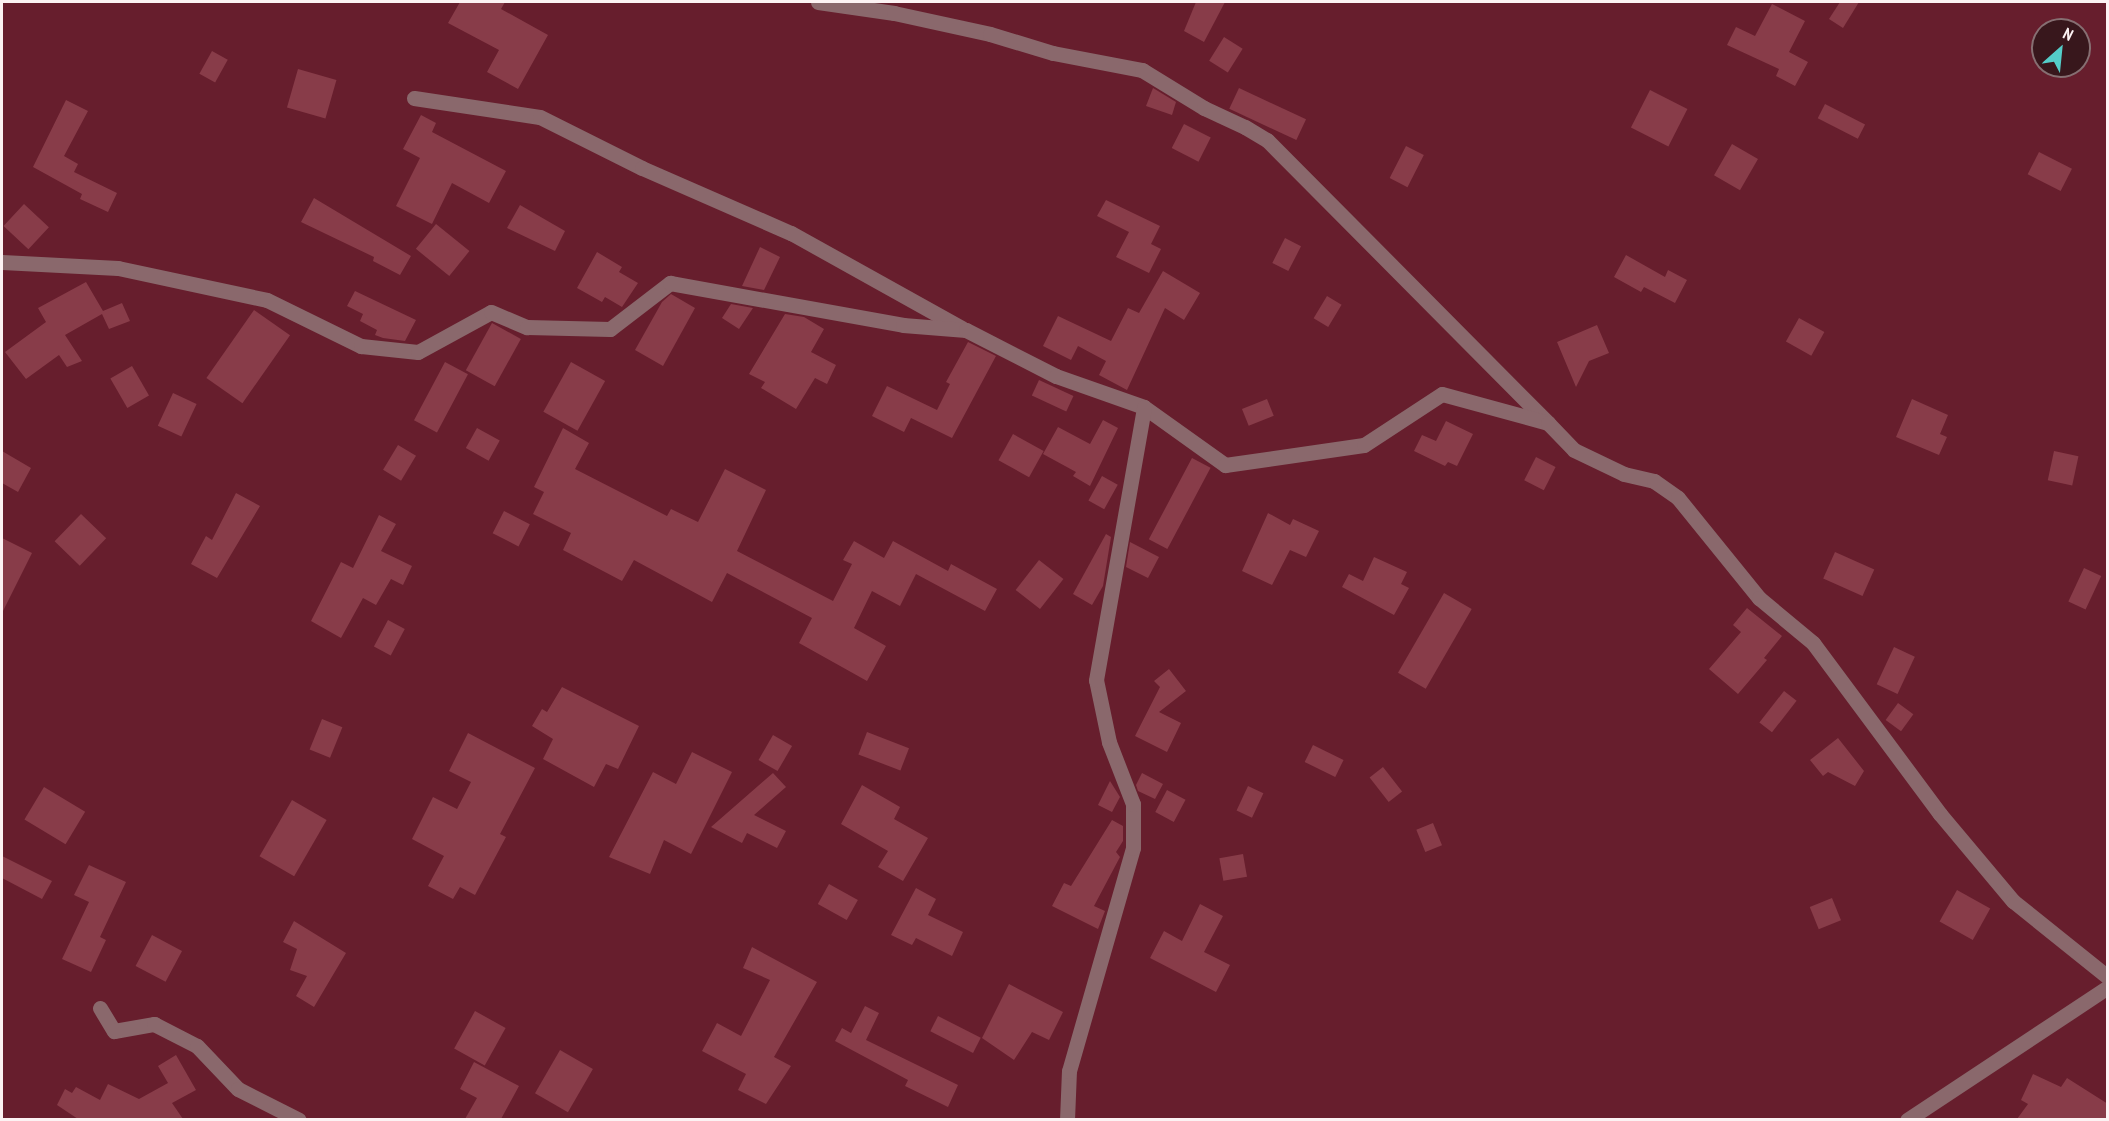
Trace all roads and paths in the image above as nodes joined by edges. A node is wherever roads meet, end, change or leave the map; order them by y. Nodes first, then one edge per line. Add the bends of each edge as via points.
1 (818, 2) edge
2 (414, 98) dead end
3 (2, 262) edge
4 (966, 330) junction
5 (1144, 407) junction
6 (1548, 423) junction
7 (2108, 977) edge
8 (2108, 987) edge
9 (100, 1008) dead end
10 (299, 1119) edge
11 (1067, 1119) edge
12 (1907, 1119) edge

1 - 6 street via 894,13 990,34 1053,53 1142,70 1204,108 1245,127 1267,140
2 - 4 street via 540,117 642,168 791,233
3 - 4 street via 118,268 256,298 362,346 418,352 491,312 527,327 610,329 670,283 903,325
4 - 5 street via 1056,376
5 - 6 street via 1225,465 1365,445 1442,394
5 - 11 street via 1096,680 1109,742 1133,804 1133,848 1069,1071
6 - 7 street via 1574,450 1624,474 1654,481 1678,498 1759,598 1813,643 1940,814 2013,901
8 - 12 street
9 - 10 street via 114,1031 154,1024 197,1046 238,1089

